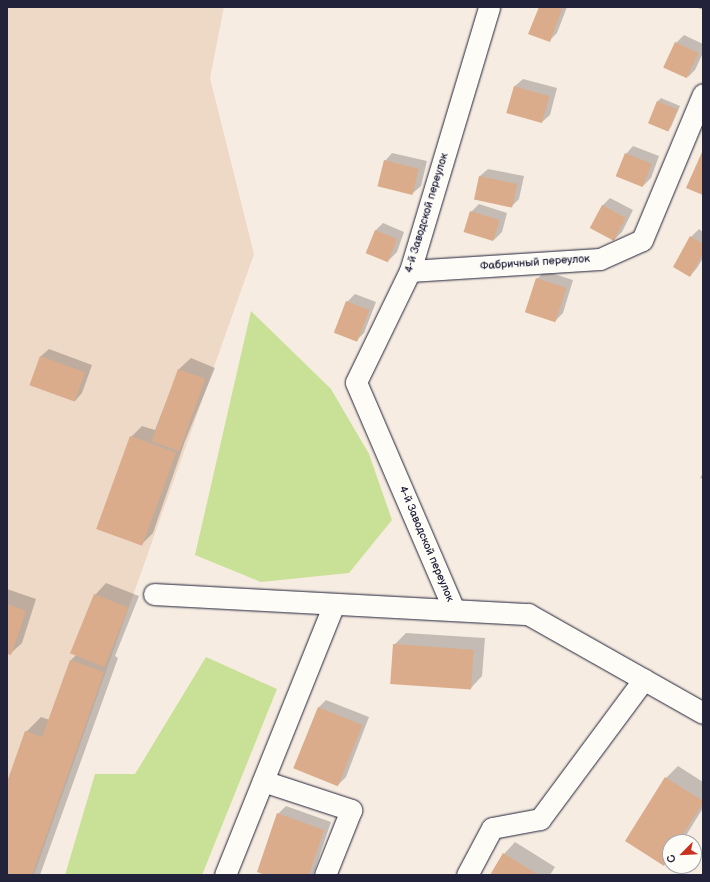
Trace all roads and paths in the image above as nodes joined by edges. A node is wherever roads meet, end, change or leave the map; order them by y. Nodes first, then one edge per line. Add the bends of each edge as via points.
1 (489, 7) edge
2 (703, 94) edge
3 (410, 271) junction
4 (154, 594) dead end
5 (334, 604) junction
6 (454, 610) junction
7 (644, 679) junction
8 (703, 713) edge
9 (263, 781) junction
10 (225, 875) edge
11 (325, 875) edge
12 (467, 875) edge

1 - 3 street, 4-й Заводской переулок
2 - 3 street, Фабричный переулок via 642,240 600,259
3 - 6 street, 4-й Заводской переулок via 356,382
4 - 5 street
5 - 6 street
5 - 9 street
6 - 7 street via 528,614
7 - 8 street
7 - 12 street via 540,819 492,828
9 - 10 street
9 - 11 street via 351,810

